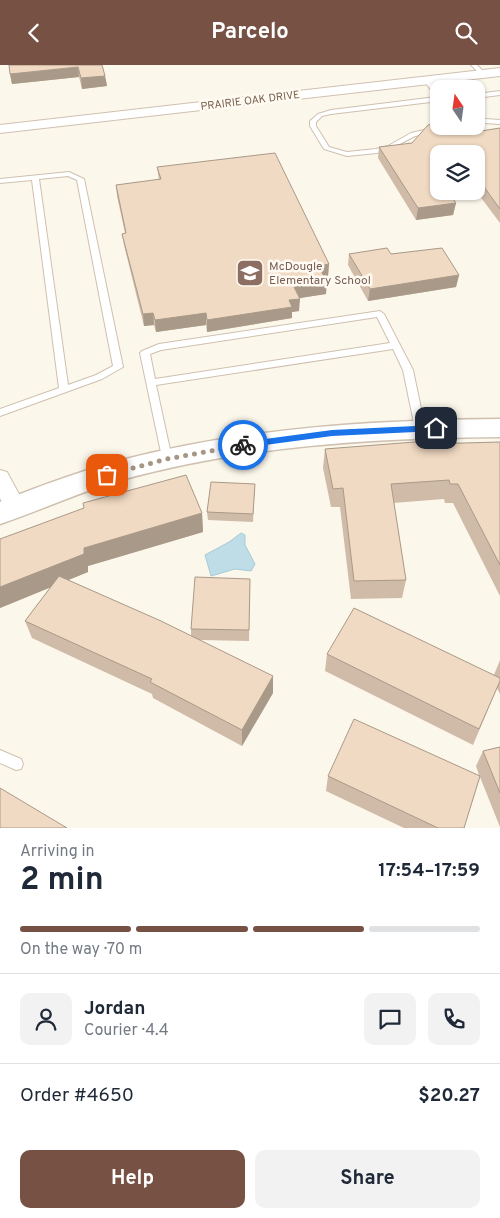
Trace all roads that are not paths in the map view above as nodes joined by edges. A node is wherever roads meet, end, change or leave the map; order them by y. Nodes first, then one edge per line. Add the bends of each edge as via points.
1 (478, 69) edge
2 (500, 71) edge
3 (426, 79) junction
4 (430, 85) edge
5 (500, 93) edge
6 (485, 95) edge
7 (430, 99) edge
8 (485, 121) edge
9 (500, 122) edge
10 (0, 129) edge
11 (430, 131) edge
12 (35, 177) junction
13 (0, 181) edge
14 (396, 345) junction
15 (151, 383) junction
16 (64, 390) junction
17 (0, 413) edge
18 (420, 428) junction
19 (500, 428) edge
20 (167, 459) junction
21 (0, 478) edge
22 (7, 510) edge
23 (0, 756) edge
24 (16, 765) dead end

1 - 2 street, PRAIRIE OAK DRIVE
1 - 3 street, PRAIRIE OAK DRIVE
3 - 4 lane
3 - 10 street, PRAIRIE OAK DRIVE
5 - 6 lane
7 - 11 lane via 331,112 313,121 326,148 347,154 390,147 413,133
8 - 9 lane
12 - 13 lane
12 - 16 lane
12 - 16 lane via 69,174 80,179 118,367
14 - 15 lane
14 - 15 lane via 380,314 159,347 145,353
14 - 18 lane via 408,370
15 - 20 lane
16 - 17 lane
18 - 19 street
18 - 20 street via 269,440
20 - 22 street via 93,479
21 - 22 street
23 - 24 lane

